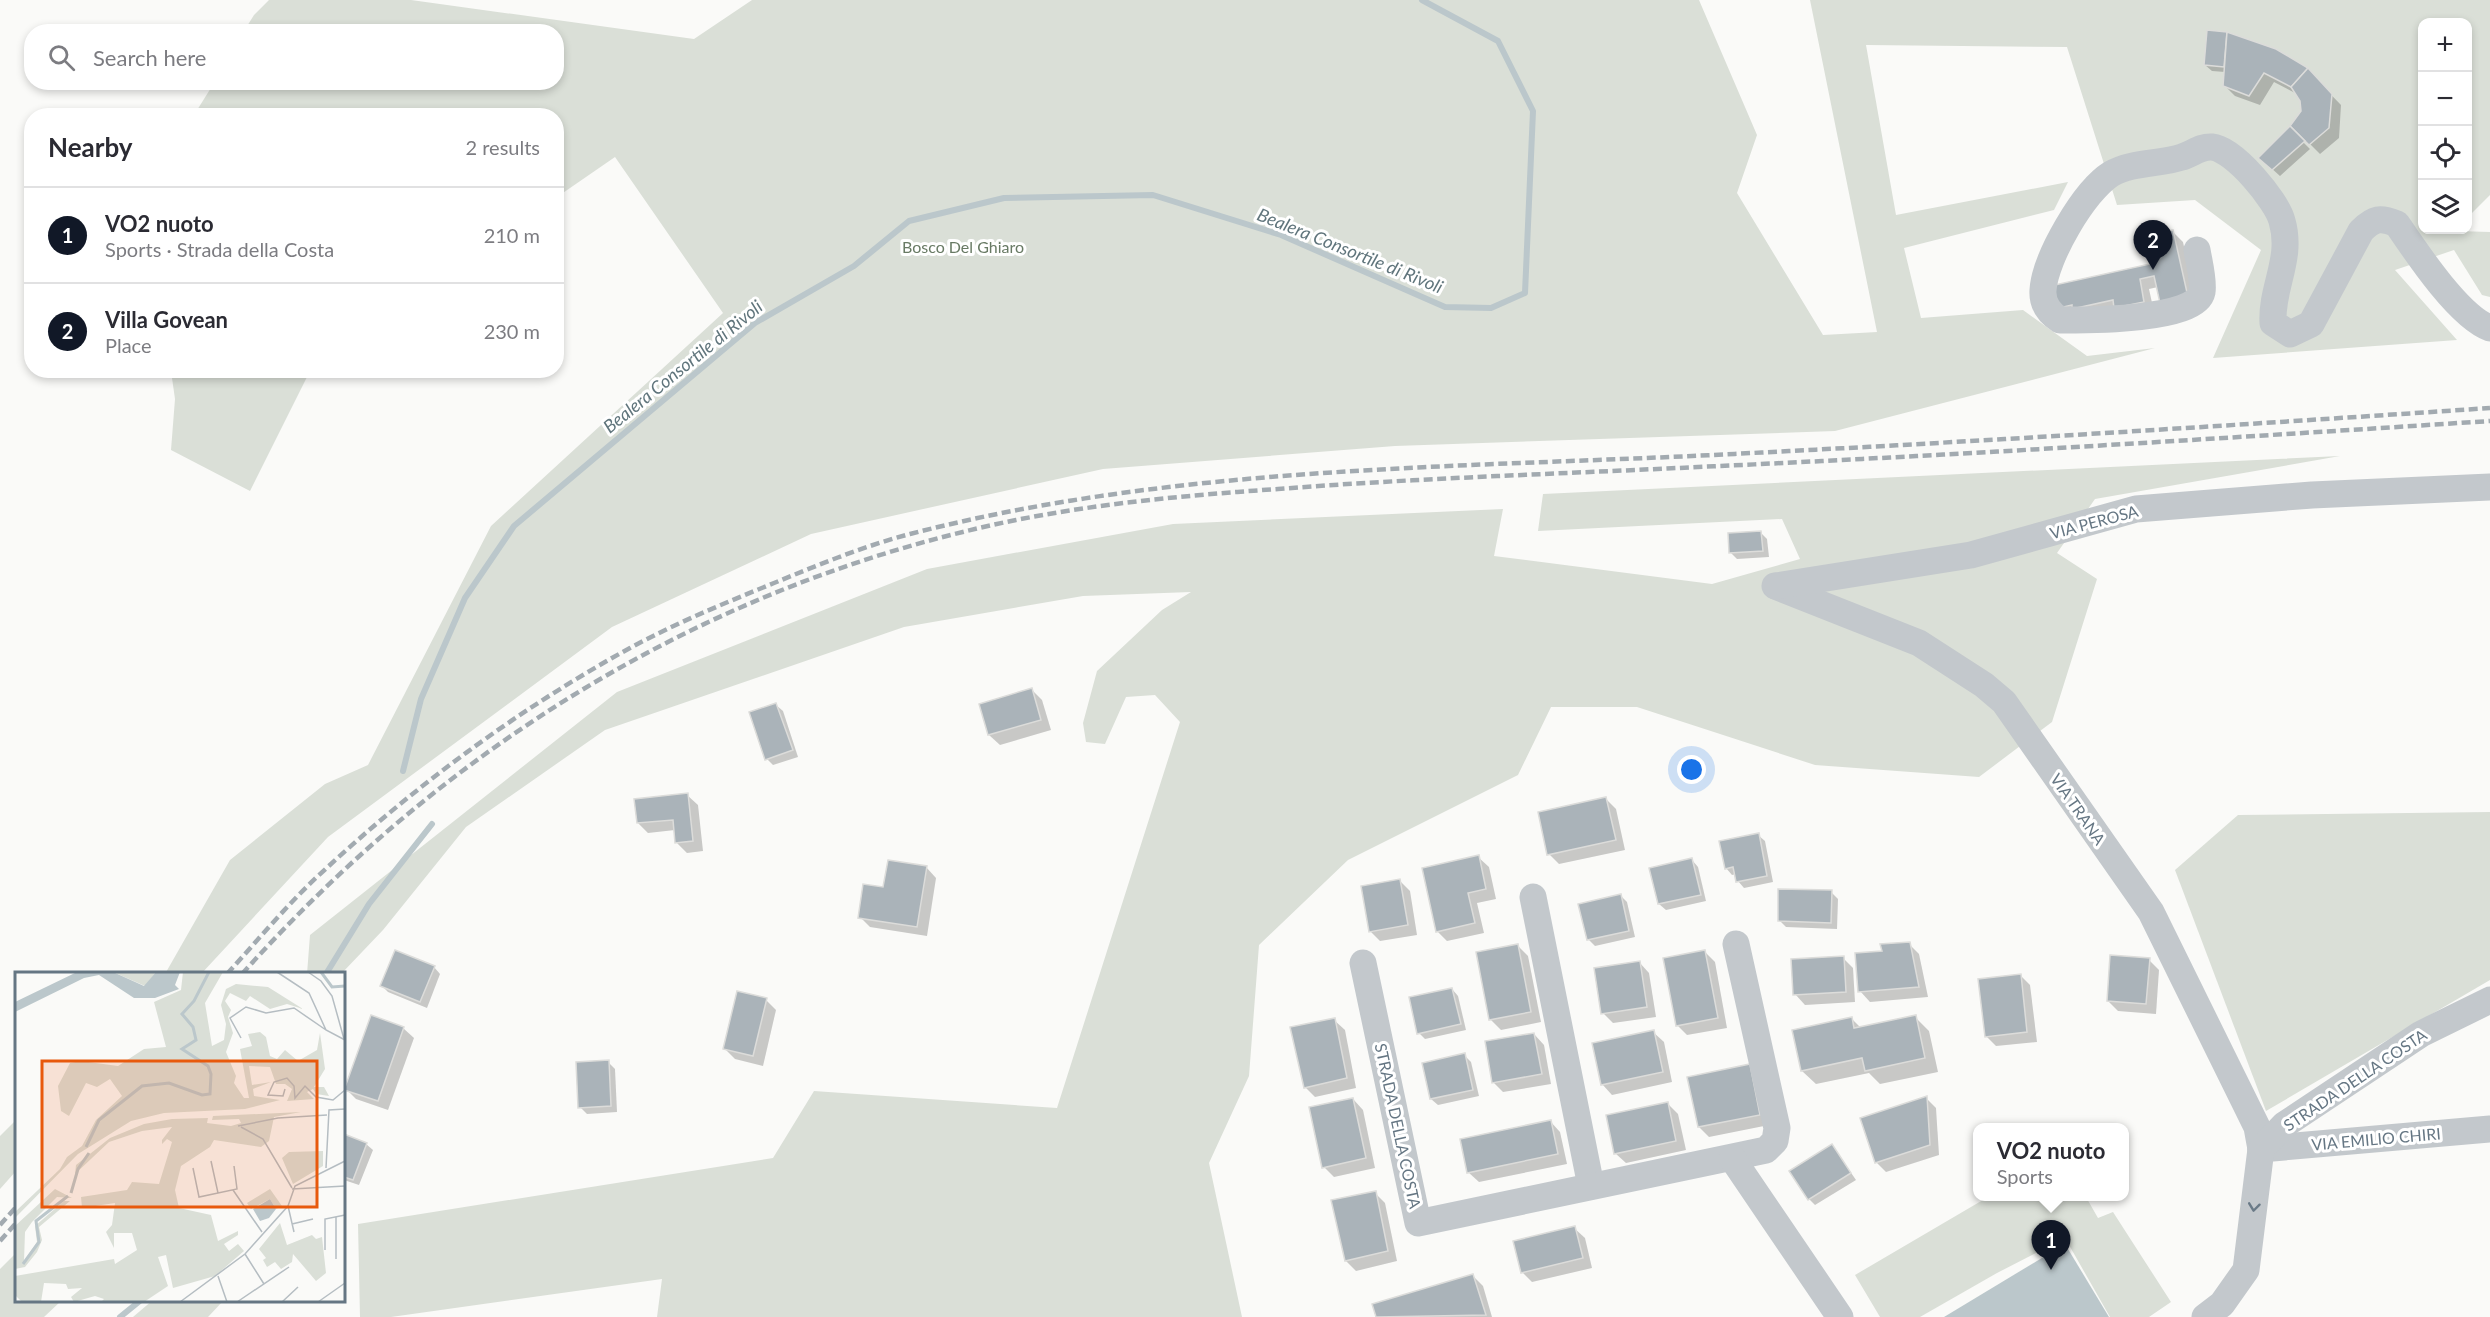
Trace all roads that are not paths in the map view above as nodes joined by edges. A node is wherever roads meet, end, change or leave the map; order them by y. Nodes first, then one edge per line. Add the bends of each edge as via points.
1 (2197, 250) dead end
2 (2490, 328) edge
3 (2490, 487) edge
4 (1775, 586) joint
5 (1533, 897) dead end
6 (1736, 944) dead end
7 (1364, 963) dead end
8 (2490, 999) edge
9 (2490, 1129) edge
10 (2262, 1149) junction
11 (1732, 1158) junction
12 (1591, 1186) junction
13 (2217, 1313) edge
14 (1840, 1317) edge

1 - 2 street via 2202,292 2196,302 2180,310 2133,318 2060,320 2045,304 2047,271 2072,220 2097,186 2112,173 2212,147 2224,151 2271,196 2282,219 2287,243 2282,278 2272,305 2273,324 2290,334 2311,324 2361,231 2371,220 2383,218 2397,224 2464,312
3 - 4 street, VIA PEROSA via 2312,495 2136,509 1971,555
4 - 10 street, VIA TRANA via 1919,643 2004,702 2151,912 2257,1127
5 - 12 street
6 - 11 street, STRADA DELLA COSTA via 1777,1128 1775,1141 1767,1150
7 - 12 street, STRADA DELLA COSTA via 1418,1223
8 - 10 street, STRADA DELLA COSTA via 2421,1034 2284,1125
9 - 10 street, VIA EMILIO CHIRI
10 -> 13 street via 2246,1270
11 - 12 street, STRADA DELLA COSTA
11 - 14 street

